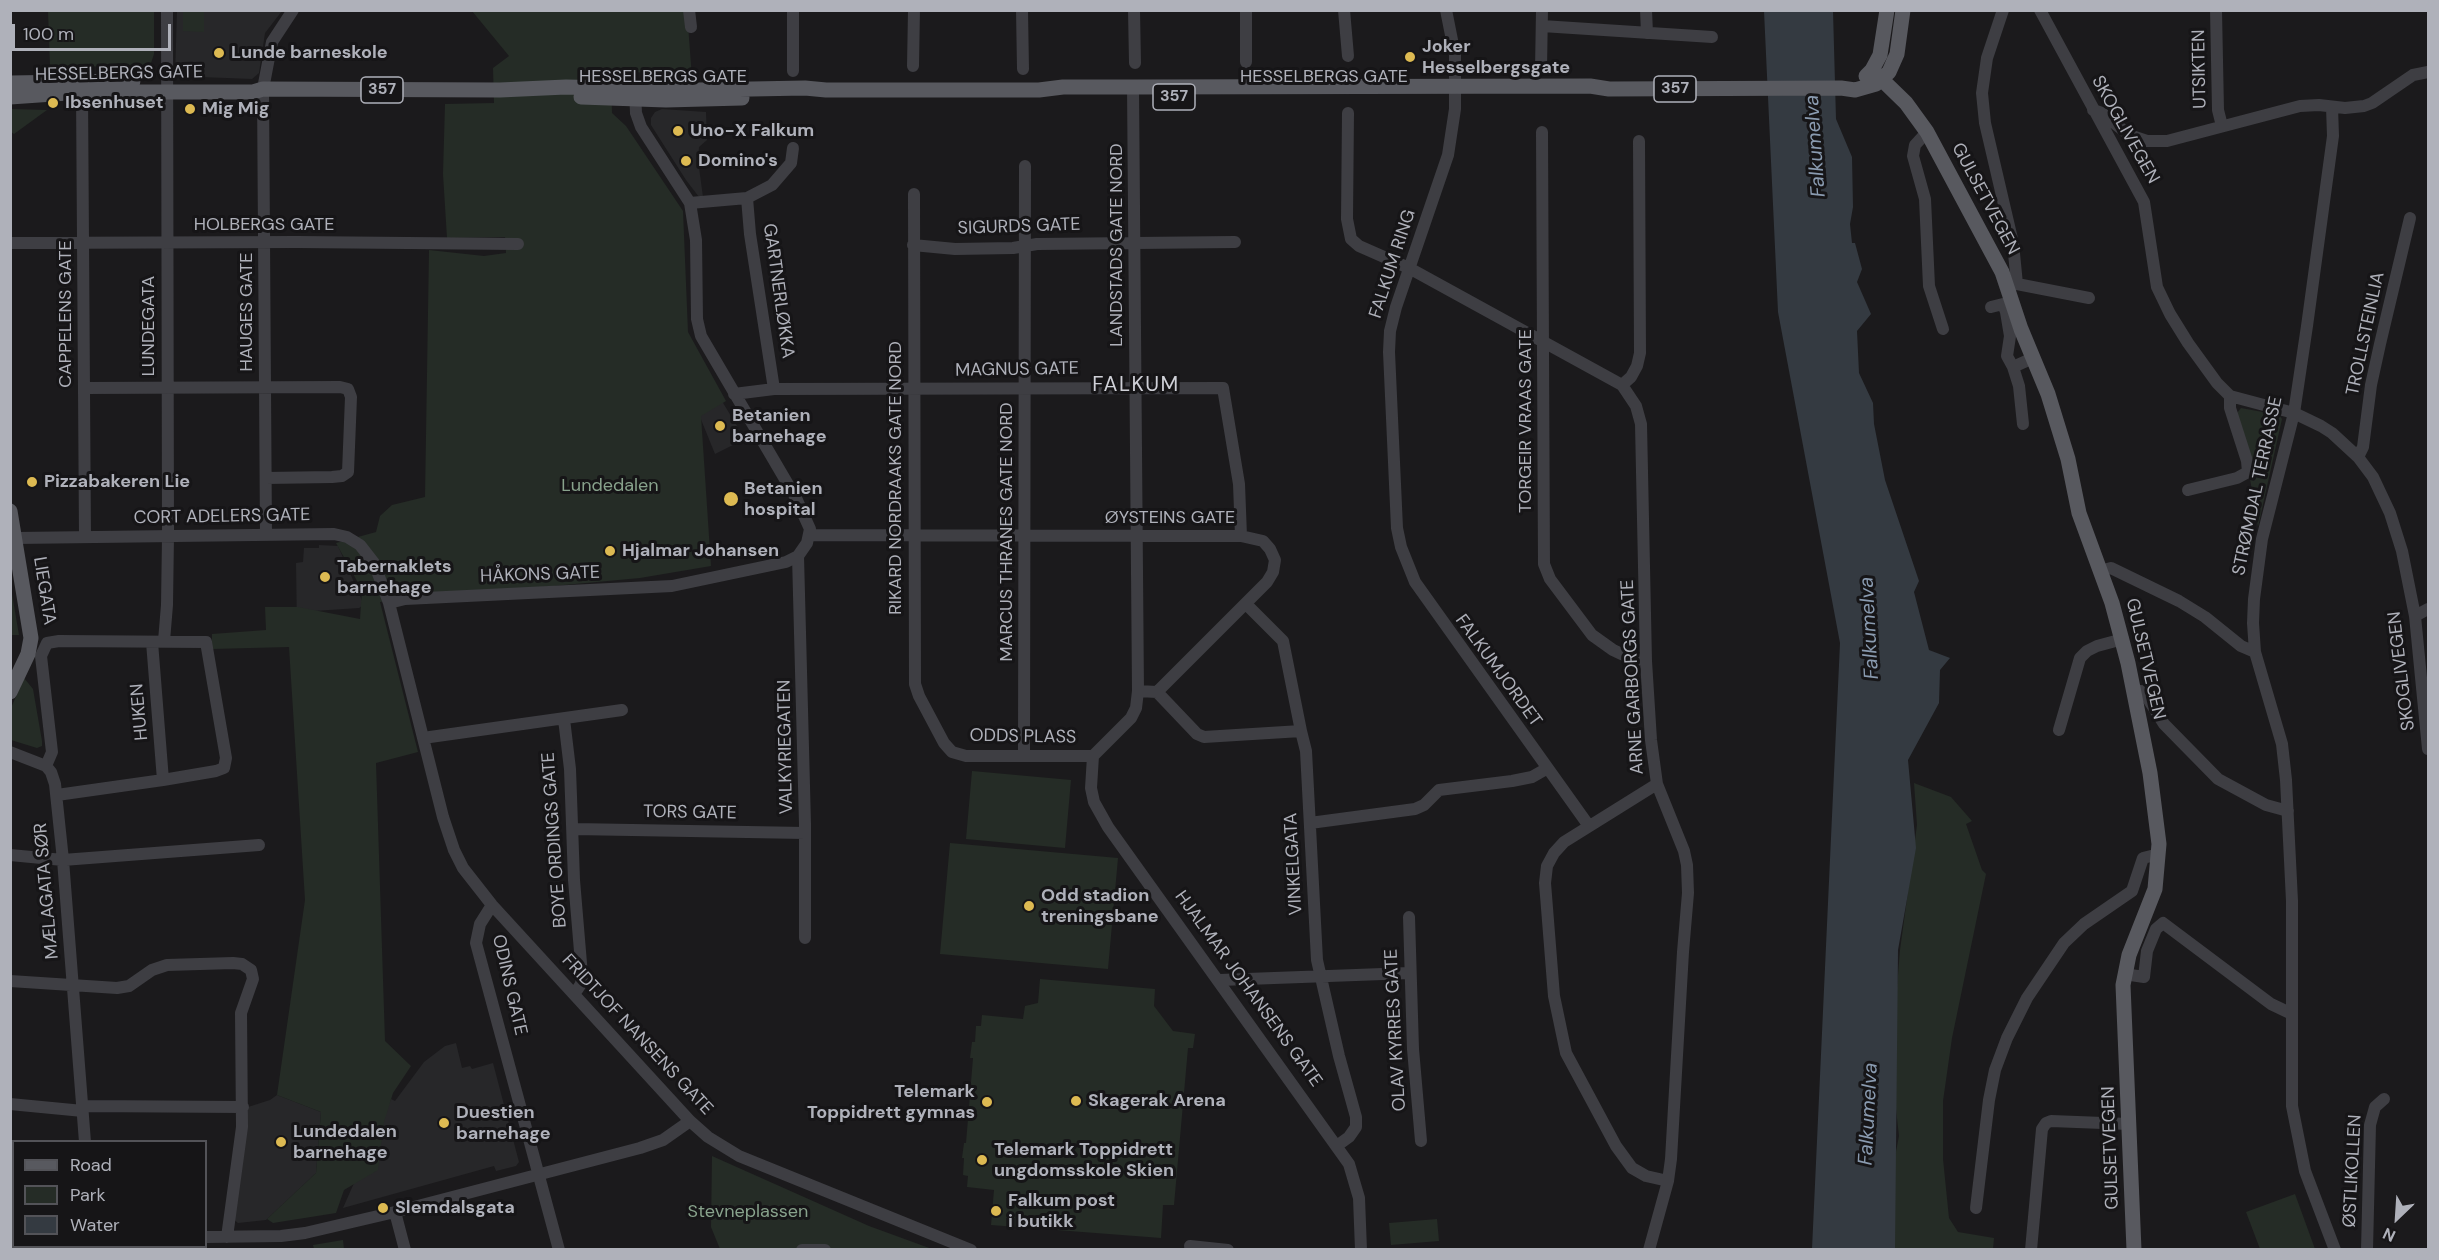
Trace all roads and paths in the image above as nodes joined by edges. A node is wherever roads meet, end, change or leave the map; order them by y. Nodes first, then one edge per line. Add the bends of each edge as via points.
1 (167, 10) edge
2 (293, 10) edge
3 (689, 10) edge
4 (793, 10) edge
5 (914, 10) edge
6 (1022, 10) edge
7 (1134, 10) edge
8 (1246, 10) edge
9 (1344, 10) edge
10 (1446, 10) edge
11 (1542, 10) edge
12 (1646, 10) edge
13 (1887, 10) edge
14 (1903, 10) edge
15 (2003, 10) edge
16 (2040, 10) edge
17 (2216, 10) edge
18 (1542, 26) junction
19 (691, 27) dead end
20 (1647, 33) junction
21 (1712, 37) dead end
22 (1348, 56) dead end
23 (1246, 62) dead end
24 (1135, 63) dead end
25 (913, 66) dead end
26 (1023, 69) dead end
27 (1541, 69) dead end
28 (793, 71) dead end
29 (2428, 72) edge
30 (1877, 74) junction
31 (10, 83) edge
32 (166, 87) junction
33 (263, 89) junction
34 (82, 92) junction
35 (1133, 92) junction
36 (1455, 92) junction
37 (635, 94) junction
38 (10, 97) edge
39 (2332, 107) junction
40 (2092, 110) junction
41 (1348, 113) dead end
42 (2222, 126) junction
43 (1542, 132) dead end
44 (1927, 132) junction
45 (1639, 141) dead end
46 (793, 148) dead end
47 (1025, 166) dead end
48 (914, 195) dead end
49 (747, 198) junction
50 (690, 203) junction
51 (2410, 218) dead end
52 (1136, 242) junction
53 (1235, 242) dead end
54 (10, 243) edge
55 (84, 243) junction
56 (166, 243) junction
57 (264, 243) junction
58 (518, 244) dead end
59 (914, 245) junction
60 (1024, 245) junction
61 (1409, 268) junction
62 (2012, 285) junction
63 (2089, 298) dead end
64 (1991, 307) dead end
65 (1943, 328) dead end
66 (1544, 341) junction
67 (2033, 358) junction
68 (2013, 367) junction
69 (1622, 385) junction
70 (1136, 386) junction
71 (1026, 387) junction
72 (84, 388) junction
73 (265, 388) junction
74 (167, 389) junction
75 (774, 389) junction
76 (915, 389) junction
77 (734, 394) junction
78 (2230, 396) junction
79 (2294, 413) junction
80 (2023, 424) dead end
81 (2358, 457) junction
82 (266, 478) junction
83 (2188, 490) dead end
84 (10, 511) edge
85 (1397, 528) joint
86 (266, 535) junction
87 (810, 535) junction
88 (1025, 535) junction
89 (168, 536) junction
90 (914, 536) junction
91 (1136, 536) junction
92 (1241, 536) junction
93 (85, 537) junction
94 (16, 538) junction
95 (798, 556) junction
96 (2100, 571) junction
97 (389, 603) junction
98 (1247, 605) junction
99 (2428, 609) edge
100 (2415, 616) junction
101 (2123, 639) junction
102 (158, 641) junction
103 (2255, 652) junction
104 (1646, 661) junction
105 (1138, 691) junction
106 (2133, 691) junction
107 (10, 692) edge
108 (1158, 692) junction
109 (622, 710) dead end
110 (564, 719) junction
111 (2059, 730) dead end
112 (1301, 731) junction
113 (423, 738) junction
114 (2428, 749) edge
115 (10, 752) edge
116 (952, 752) joint
117 (1024, 755) junction
118 (1094, 756) junction
119 (46, 766) junction
120 (1546, 769) junction
121 (163, 780) junction
122 (1657, 784) junction
123 (57, 795) junction
124 (2288, 811) junction
125 (1310, 823) junction
126 (1588, 826) junction
127 (574, 829) junction
128 (805, 833) junction
129 (259, 845) dead end
130 (2159, 854) junction
131 (10, 855) edge
132 (63, 860) junction
133 (492, 905) junction
134 (1409, 917) dead end
135 (805, 938) dead end
136 (1410, 973) junction
137 (2124, 974) junction
138 (1321, 976) junction
139 (1220, 980) junction
140 (10, 981) edge
141 (73, 987) junction
142 (575, 993) junction
143 (2292, 1014) junction
144 (2384, 1099) dead end
145 (10, 1104) edge
146 (243, 1107) junction
147 (82, 1108) junction
148 (690, 1121) junction
149 (2129, 1124) junction
150 (85, 1140) edge
151 (1421, 1141) dead end
152 (1338, 1145) junction
153 (538, 1173) junction
154 (1668, 1181) junction
155 (1976, 1209) dead end
156 (395, 1212) junction
157 (207, 1237) edge
158 (227, 1237) junction
159 (1190, 1246) dead end
160 (1220, 1249) edge
161 (405, 1250) edge
162 (559, 1250) edge
163 (802, 1250) edge
164 (825, 1250) edge
165 (971, 1250) edge
166 (1361, 1250) edge
167 (1649, 1250) edge
168 (2031, 1250) edge
169 (2134, 1250) edge
170 (2335, 1250) edge
171 (2367, 1250) edge

1 - 32 street, LUNDEGATA
2 - 33 street, HAUGES GATE via 272,42
3 - 19 street
4 - 28 street
5 - 25 street
6 - 26 street
7 - 24 street
8 - 23 street
9 - 22 street
10 - 36 street, FALKUM RING via 1455,55
11 - 18 street
12 - 20 street
13 - 30 main road
14 - 30 main road via 1895,60
15 - 62 street via 1987,57 1982,93 1985,123 2013,243
16 - 40 street, SKOGLIVEGEN
17 - 42 street, UTSIKTEN via 2218,110
18 - 20 street
18 - 27 street
20 - 21 street
29 - 39 street via 2413,75 2364,106
30 - 36 main road, HESSELBERGS GATE / 357 via 1867,88 1855,90 1590,86
30 - 44 main road, GULSETVEGEN via 1906,103
31 - 32 main road, HESSELBERGS GATE / 357
32 - 33 main road, HESSELBERGS GATE / 357 via 253,92
32 - 34 main road, HESSELBERGS GATE / 357
32 - 56 street, LUNDEGATA
33 - 37 main road, HESSELBERGS GATE / 357
33 - 57 street, HAUGES GATE
34 - 38 main road, HESSELBERGS GATE / 357
34 - 55 street, CAPPELENS GATE
35 - 36 main road, HESSELBERGS GATE / 357
35 - 37 main road, HESSELBERGS GATE / 357 via 1063,87 826,90 722,100
35 - 52 street, LANDSTADS GATE NORD
36 - 61 street, FALKUM RING via 1448,155
37 - 50 street via 641,127
39 - 42 street via 2300,106
39 - 79 street, STRØMDAL TERRASSE via 2331,156
40 - 42 street via 2129,135 2147,141 2179,139
40 - 78 street, SKOGLIVEGEN via 2144,202 2162,300 2188,343
41 - 61 street via 1348,232 1359,246
43 - 66 street, TORGEIR VRAAS GATE
44 - 62 main road, GULSETVEGEN
44 - 65 street, GULSETVEGEN via 1915,145 1913,156 1925,199 1929,286
45 - 69 street via 1640,353 1637,366
46 - 49 street via 791,163 772,185
47 - 60 street, MARCUS THRANES GATE NORD
48 - 59 street, RIKARD NORDRAAKS GATE NORD
49 - 50 street
49 - 75 street, GARTNERLØKKA
50 - 77 street via 701,336
51 - 81 street, TROLLSTEINLIA
52 - 53 street, SIGURDS GATE
52 - 60 street, SIGURDS GATE
52 - 70 street, LANDSTADS GATE NORD
54 - 55 street, HOLBERGS GATE
55 - 56 street, HOLBERGS GATE
55 - 72 street, CAPPELENS GATE
56 - 57 street, HOLBERGS GATE
56 - 74 street, LUNDEGATA
57 - 58 street, HOLBERGS GATE
57 - 73 street, HAUGES GATE
59 - 60 street, SIGURDS GATE via 955,249
59 - 76 street, RIKARD NORDRAAKS GATE NORD
60 - 71 street, MARCUS THRANES GATE NORD
61 - 66 street
61 - 85 street, FALKUM RING via 1390,331 1389,352
62 - 63 street
62 - 67 main road, GULSETVEGEN via 2020,329
64 - 68 street via 2003,304 2006,312 2010,336 2006,351
66 - 69 street
66 - 104 street, TORGEIR VRAAS GATE via 1544,564 1550,579 1592,635 1613,650
67 - 68 street
67 - 96 main road, GULSETVEGEN via 2048,394 2079,513
68 - 80 street
69 - 104 street, ARNE GARBORGS GATE via 1636,405 1641,424
70 - 71 street, MAGNUS GATE
70 - 91 street, LANDSTADS GATE NORD
70 - 92 street, MAGNUS GATE via 1224,388 1239,484
71 - 76 street, MAGNUS GATE
71 - 88 street, MARCUS THRANES GATE NORD
72 - 74 street
72 - 93 street, CAPPELENS GATE
73 - 74 street
73 - 82 street, HAUGES GATE
73 - 82 street via 340,387 348,389 351,397 348,472 332,477
74 - 89 street, LUNDEGATA
75 - 76 street, MAGNUS GATE
75 - 77 street, MAGNUS GATE
76 - 90 street, RIKARD NORDRAAKS GATE NORD
77 - 87 street via 796,498
78 - 79 street, SKOGLIVEGEN
78 - 83 street via 2248,472
79 - 81 street, SKOGLIVEGEN via 2332,433
79 - 103 street, STRØMDAL TERRASSE via 2258,560
81 - 100 street, SKOGLIVEGEN via 2373,477 2390,513
82 - 86 street, HAUGES GATE
84 - 94 main road, LIEGATA
85 - 120 street, FALKUMJORDET via 1414,582
86 - 89 street, CORT ADELERS GATE
86 - 97 street, CORT ADELERS GATE via 347,537 374,562
87 - 90 street, ØYSTEINS GATE
87 - 95 street
88 - 90 street, ØYSTEINS GATE
88 - 91 street, ØYSTEINS GATE
88 - 117 street, MARCUS THRANES GATE NORD
89 - 93 street, CORT ADELERS GATE
89 - 102 street, LUNDEGATA via 167,605
90 - 116 street, RIKARD NORDRAAKS GATE NORD via 915,684
91 - 92 street, ØYSTEINS GATE
91 - 105 street, LANDSTADS GATE NORD
92 - 98 street, ØYSTEINS GATE via 1263,541 1275,561 1267,582
93 - 94 street, CORT ADELERS GATE
94 - 107 main road, LIEGATA via 31,628 30,646
95 - 97 street, HÅKONS GATE via 778,564 672,586 405,599
95 - 128 street, VALKYRIEGATEN
96 - 101 main road, GULSETVEGEN
96 - 103 street via 2111,568 2171,597
97 - 113 street
98 - 108 street, ØYSTEINS GATE
98 - 112 street, VINKELGATA via 1283,641
99 - 100 street
100 - 114 street, SKOGLIVEGEN
101 - 106 main road, GULSETVEGEN
101 - 111 street via 2097,646 2080,658
102 - 119 street, MÆLAGATA SØR via 47,644 41,656 52,752
102 - 121 street, HUKEN
102 - 121 street via 206,642 226,758 224,768 216,771
103 - 124 street, STRØMDAL TERRASSE via 2282,744
104 - 122 street, ARNE GARBORGS GATE
105 - 108 street
105 - 118 street via 1131,718
106 - 124 street via 2145,694 2164,724 2218,779 2266,805
106 - 130 main road, GULSETVEGEN via 2154,795
108 - 112 street via 1204,737
109 - 110 street
110 - 113 street
110 - 127 street, BOYE ORDINGS GATE
112 - 125 street, VINKELGATA via 1306,751
113 - 133 street via 454,850
115 - 119 street
116 - 117 street, ODDS PLASS via 966,756
117 - 118 street, ODDS PLASS
118 - 139 street, HJALMAR JOHANSENS GATE via 1091,788 1108,827
119 - 123 street, MÆLAGATA SØR
120 - 125 street via 1512,781 1439,790 1415,809
120 - 126 street, FALKUMJORDET
121 - 123 street
122 - 126 street
122 - 154 street, ARNE GARBORGS GATE via 1684,851 1688,893
123 - 132 street, MÆLAGATA SØR
124 - 143 street, STRØMDAL TERRASSE
125 - 138 street, VINKELGATA
126 - 154 street via 1564,842 1547,866 1545,883 1560,1030 1574,1070 1620,1152 1632,1168
127 - 128 street, TORS GATE
127 - 142 street, BOYE ORDINGS GATE via 582,975
128 - 135 street, VALKYRIEGATEN
129 - 132 street
130 - 137 main road, GULSETVEGEN via 2155,889
130 - 155 street via 2144,858 2132,891 2064,942 2027,998 1995,1070
131 - 132 street
132 - 141 street, MÆLAGATA SØR
133 - 142 street, FRIDTJOF NANSENS GATE
133 - 153 street, ODINS GATE via 480,924 476,944
134 - 136 street, OLAV KYRRES GATE
136 - 138 street
136 - 151 street, OLAV KYRRES GATE
137 - 143 street via 2144,977 2147,951 2156,929 2163,923 2271,1004
137 - 149 main road, GULSETVEGEN
138 - 139 street
138 - 152 street, VINKELGATA via 1356,1117 1353,1132
139 - 152 street, HJALMAR JOHANSENS GATE
140 - 141 street
141 - 146 street via 129,986 167,965 232,963 251,970 253,979 240,1027
141 - 147 street, MÆLAGATA SØR
142 - 148 street, FRIDTJOF NANSENS GATE
143 - 170 street, STRØMDAL TERRASSE via 2295,1125 2305,1171
144 - 171 street, ØSTLIKOLLEN via 2374,1107 2370,1125
145 - 147 street
146 - 147 street
146 - 158 street
147 - 150 street, MÆLAGATA SØR
148 - 153 street via 663,1140
148 - 165 street, FRIDTJOF NANSENS GATE via 739,1156
149 - 168 street via 2046,1123 2042,1129
149 - 169 main road, GULSETVEGEN
152 - 166 street, HJALMAR JOHANSENS GATE via 1355,1178
153 - 156 street
153 - 162 street, ODINS GATE
154 - 167 street, ARNE GARBORGS GATE
156 - 158 street via 305,1233
156 - 161 street
157 - 158 street
159 - 160 street
163 - 164 street

